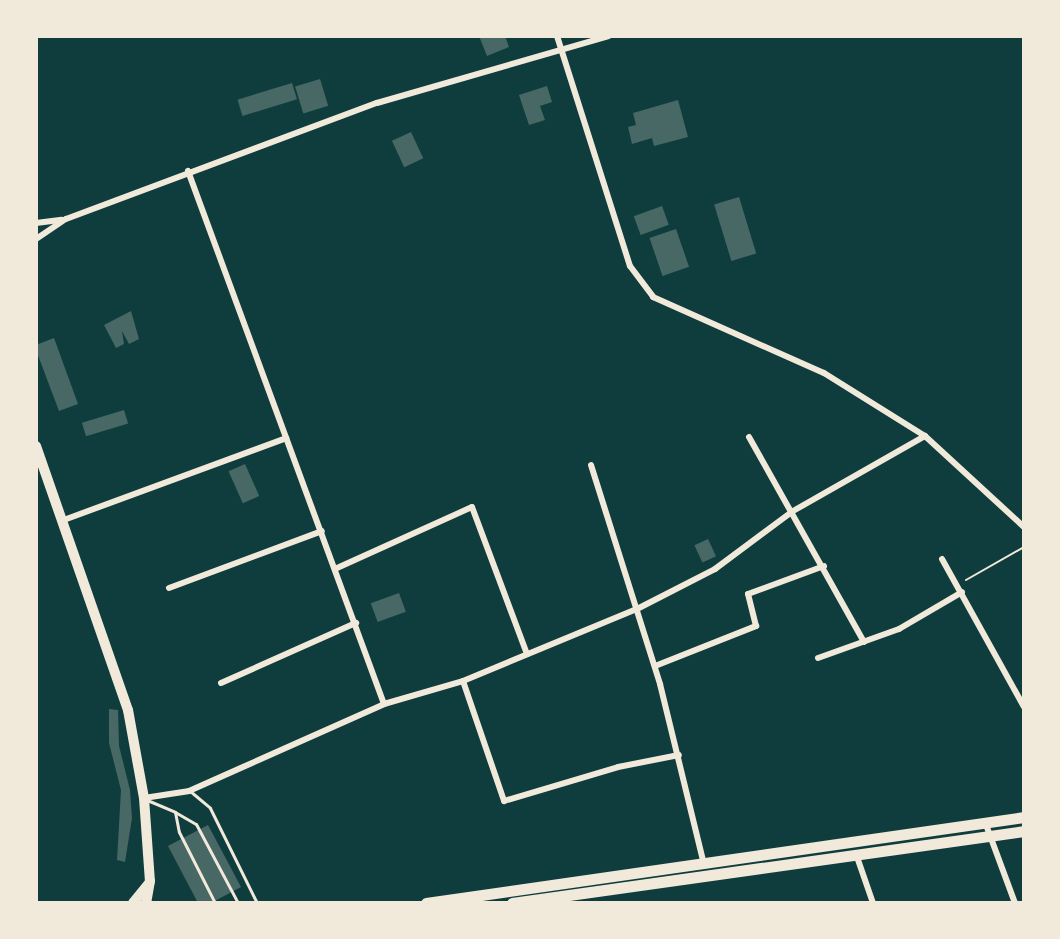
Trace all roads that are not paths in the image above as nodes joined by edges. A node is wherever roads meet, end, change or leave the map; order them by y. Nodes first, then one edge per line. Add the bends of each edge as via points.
1 (557, 36) edge
2 (609, 36) edge
3 (560, 48) junction
4 (188, 171) junction
5 (66, 219) junction
6 (36, 223) edge
7 (36, 239) edge
8 (925, 436) junction
9 (749, 437) dead end
10 (286, 438) junction
11 (36, 446) edge
12 (591, 465) dead end
13 (793, 511) junction
14 (61, 521) junction
15 (1024, 527) edge
16 (322, 531) junction
17 (942, 559) dead end
18 (824, 566) junction
19 (337, 568) junction
20 (169, 588) dead end
21 (962, 592) junction
22 (637, 609) junction
23 (356, 623) junction
24 (864, 642) junction
25 (527, 654) junction
26 (818, 658) dead end
27 (655, 666) junction
28 (463, 681) junction
29 (221, 683) dead end
30 (384, 704) junction
31 (1024, 707) edge
32 (679, 755) junction
33 (189, 791) junction
34 (144, 798) junction
35 (175, 812) junction
36 (1024, 817) edge
37 (986, 828) junction
38 (1024, 831) edge
39 (820, 853) junction
40 (856, 854) junction
41 (702, 870) junction
42 (150, 881) junction
43 (133, 903) edge
44 (146, 903) edge
45 (215, 903) edge
46 (238, 903) edge
47 (257, 903) edge
48 (426, 903) edge
49 (512, 903) edge
50 (873, 903) edge
51 (1015, 903) edge

1 - 3 street
2 - 3 street
3 - 4 street via 377,103
3 - 8 street via 630,266 653,297 824,373
4 - 5 street
4 - 10 street
5 - 6 street
5 - 7 street
8 - 13 street
8 - 15 street
9 - 13 street
10 - 14 street
10 - 16 street
11 - 14 main road
12 - 22 street
13 - 18 street
13 - 22 street via 715,569
14 - 34 main road via 128,710
16 - 19 street
16 - 20 street
17 - 21 street
18 - 24 street
18 - 27 street via 748,594 756,626
19 - 23 street
19 - 25 street via 472,507
21 - 24 street
21 - 31 street
22 - 25 street
22 - 27 street
23 - 29 street
23 - 30 street
24 - 26 street
25 - 28 street
27 - 32 street
28 - 30 street
28 - 32 street via 504,801
30 - 33 street
32 - 41 street
33 - 34 street
33 - 47 lane via 210,808
34 - 35 lane
34 - 42 main road
35 - 45 lane via 179,832
35 - 46 lane via 196,824
36 - 37 highway
37 - 38 highway
37 - 39 highway
37 - 40 highway
37 - 51 street
39 - 40 highway
39 - 41 highway
40 - 50 street
41 - 48 highway
41 - 49 highway
42 - 43 main road
42 - 44 main road

